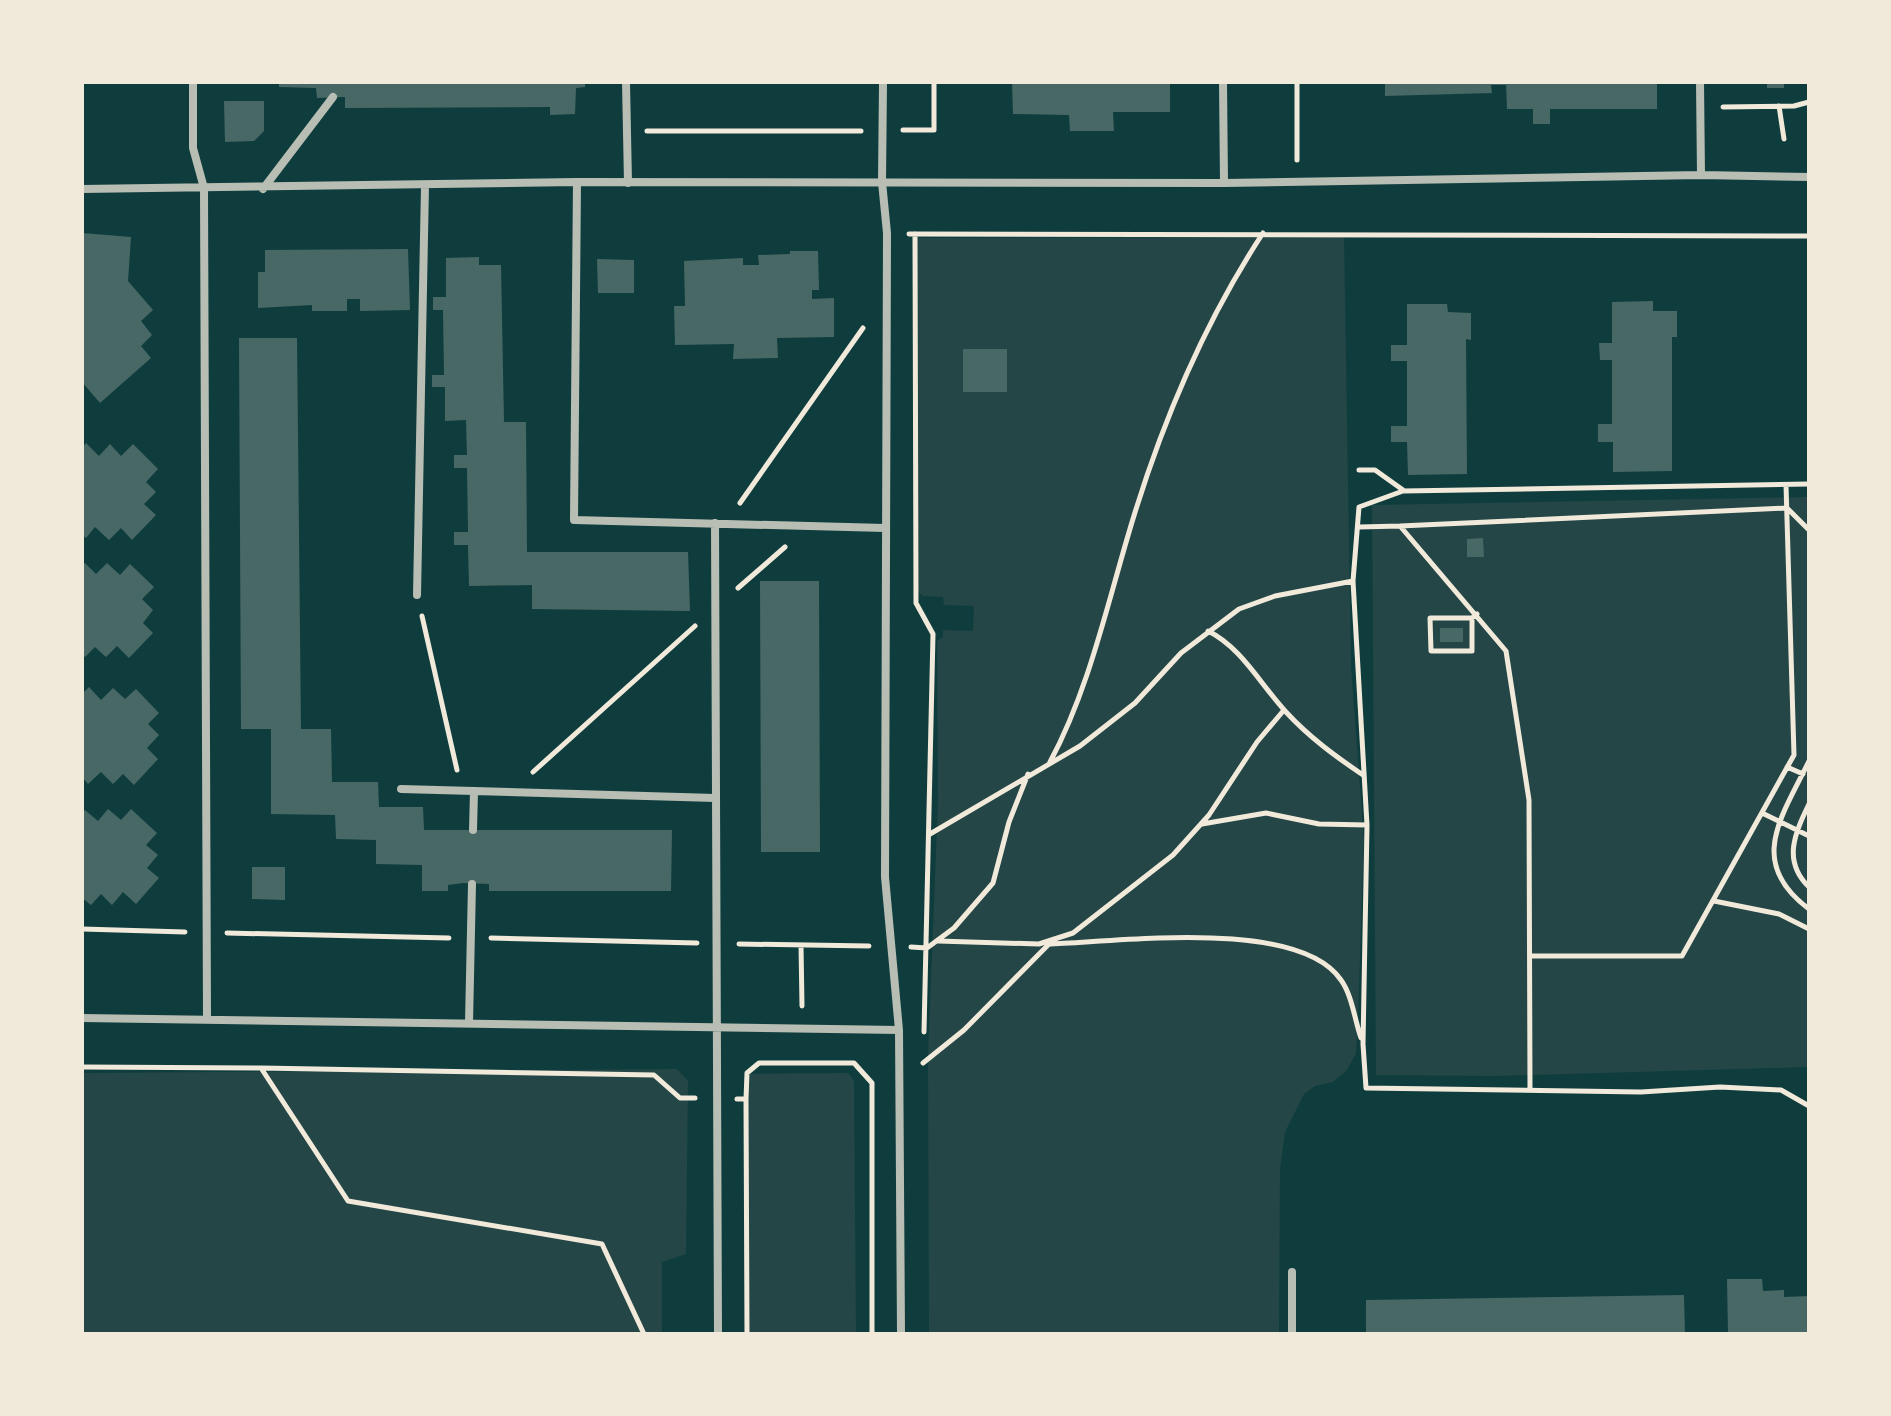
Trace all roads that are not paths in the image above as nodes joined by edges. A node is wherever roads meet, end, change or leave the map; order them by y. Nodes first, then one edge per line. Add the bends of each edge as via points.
1 (193, 82) edge
2 (626, 82) edge
3 (883, 82) edge
4 (1223, 82) edge
5 (1700, 82) edge
6 (333, 97) dead end
7 (1701, 175) junction
8 (1809, 177) edge
9 (577, 182) junction
10 (882, 182) junction
11 (628, 183) junction
12 (1224, 183) junction
13 (425, 186) junction
14 (204, 188) junction
15 (82, 189) edge
16 (263, 189) junction
17 (715, 523) junction
18 (885, 528) junction
19 (417, 595) road end
20 (401, 789) dead end
21 (474, 791) junction
22 (715, 798) junction
23 (473, 830) dead end
24 (472, 884) dead end
25 (82, 1018) edge
26 (207, 1019) junction
27 (469, 1023) junction
28 (715, 1027) junction
29 (899, 1030) junction
30 (1292, 1272) dead end
31 (718, 1334) edge
32 (901, 1334) edge
33 (1292, 1334) edge

1 - 14 street via 193,148
2 - 11 street
3 - 10 street
4 - 12 street
5 - 7 street
6 - 16 street
7 - 8 street
7 - 12 street
9 - 11 street
9 - 13 street
9 - 17 street via 574,520
10 - 11 street
10 - 12 street
10 - 18 street via 887,233
13 - 16 street
13 - 19 street
14 - 15 street
14 - 16 street
14 - 26 street
17 - 18 street
17 - 22 street
18 - 29 street via 885,877
20 - 21 street
21 - 22 street
21 - 23 street
22 - 28 street
24 - 27 street
25 - 26 street
26 - 27 street
27 - 28 street
28 - 29 street
28 - 31 street
29 - 32 street
30 - 33 street

